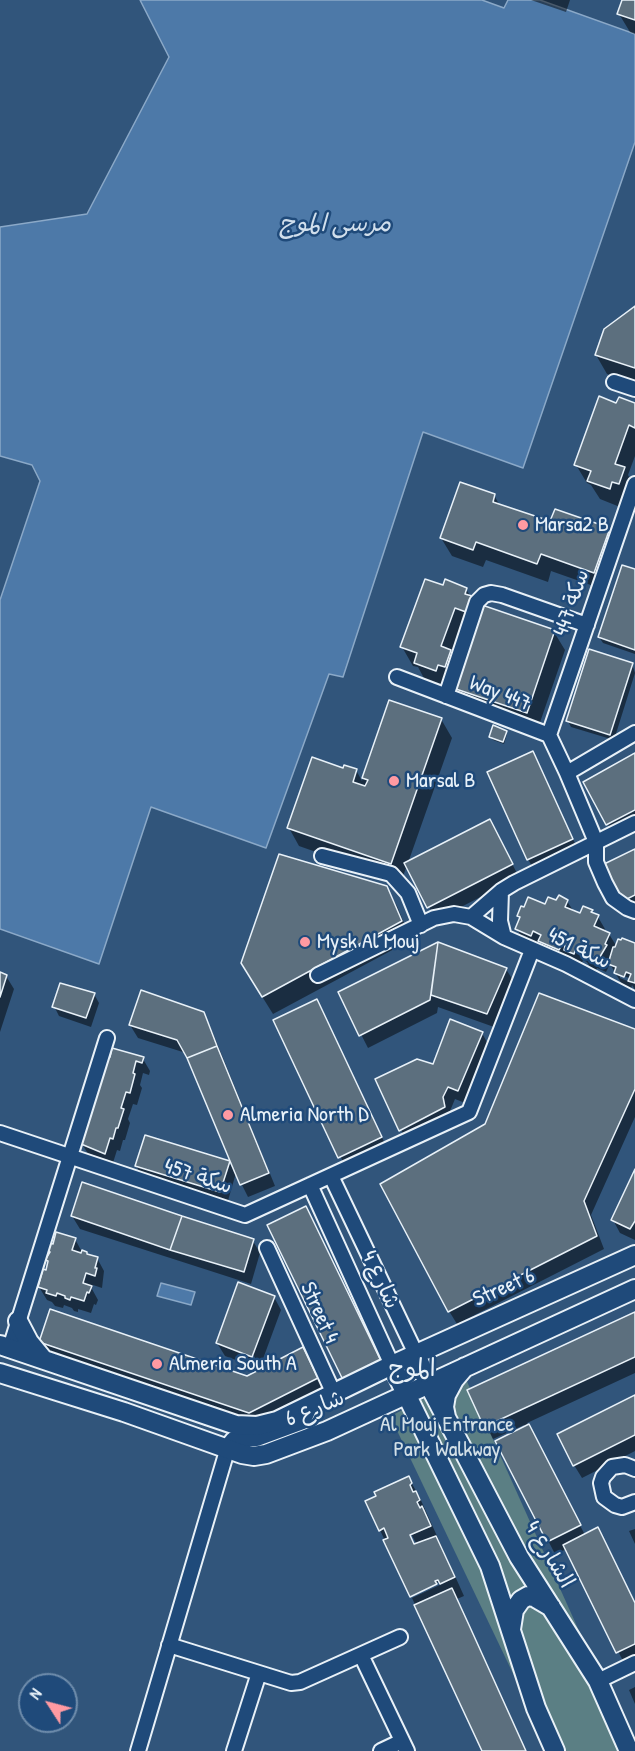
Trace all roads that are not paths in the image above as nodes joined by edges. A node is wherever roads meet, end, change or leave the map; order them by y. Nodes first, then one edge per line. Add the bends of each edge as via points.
1 (614, 382) dead end
2 (635, 389) edge
3 (635, 486) edge
4 (587, 625) junction
5 (397, 677) dead end
6 (446, 696) junction
7 (635, 722) edge
8 (635, 728) edge
9 (635, 733) edge
10 (549, 735) junction
11 (567, 773) junction
12 (635, 824) edge
13 (596, 842) junction
14 (322, 856) dead end
15 (501, 891) junction
16 (635, 911) edge
17 (471, 917) junction
18 (421, 925) junction
19 (504, 936) junction
20 (532, 950) junction
21 (318, 975) dead end
22 (635, 1000) edge
23 (107, 1038) dead end
24 (0, 1133) edge
25 (70, 1158) junction
26 (331, 1176) junction
27 (310, 1185) junction
28 (267, 1248) dead end
29 (635, 1255) edge
30 (635, 1289) edge
31 (18, 1321) junction
32 (5, 1347) edge
33 (416, 1354) junction
34 (45, 1360) junction
35 (392, 1365) junction
36 (465, 1366) junction
37 (1, 1373) edge
38 (428, 1383) junction
39 (334, 1394) junction
40 (408, 1394) junction
41 (311, 1405) junction
42 (374, 1409) junction
43 (446, 1418) junction
44 (419, 1419) junction
45 (228, 1449) junction
46 (635, 1469) edge
47 (635, 1502) edge
48 (552, 1608) junction
49 (511, 1631) junction
50 (400, 1637) dead end
51 (169, 1645) junction
52 (361, 1655) junction
53 (635, 1662) edge
54 (259, 1673) junction
55 (598, 1681) junction
56 (405, 1746) edge
57 (138, 1751) edge
58 (234, 1751) edge
59 (381, 1751) edge
60 (555, 1751) edge
61 (629, 1751) edge

1 - 2 street
3 - 4 street, سكة 447
4 - 6 street via 501,595 484,595 477,602
4 - 10 street, سكة 447
5 - 6 street, Way 447
6 - 10 street, Way 447
7 - 8 street
9 - 11 street
10 - 11 street, Way 447
11 - 13 street, Way 447
12 - 13 street
13 - 15 street
13 - 16 street, Way 447 via 596,862 613,898
14 - 18 street via 391,874 408,893
15 - 17 street
15 - 19 street
17 - 18 street via 443,915
17 - 19 street, سكة 451
18 - 21 street
19 - 20 street, سكة 451
20 - 22 street, سكة 451
20 - 26 street, سكة 457 via 469,1112
23 - 25 street
24 - 25 street, سكة 457
25 - 27 street, سكة 457 via 245,1215
25 - 31 street
26 - 27 street, سكة 457
26 - 33 street, شارع 4
27 - 35 street, شارع 4
28 - 39 street, Street 4
29 - 33 street, Street 6
30 - 36 street, شارع 6
31 - 32 street
31 - 34 street
32 - 34 street, شارع 6
32 - 37 street
33 - 35 street, Street 6
33 - 38 street, شارع 4
34 - 41 street, شارع 6 via 236,1425 257,1426 277,1421
35 - 39 street, شارع 6
35 - 40 street, شارع 4
36 - 38 street, شارع 6
36 - 43 street via 446,1395
37 - 45 street, شارع 6
38 - 40 street, شارع 6
38 - 43 street, الشارع 4
39 - 41 street, شارع 6
40 - 42 street, شارع 6
40 - 44 street
41 - 45 street via 303,1422 257,1439 233,1439
42 - 44 street via 399,1407
42 - 45 street, شارع 6 via 266,1454 248,1455
43 - 48 street, الشارع 4 via 519,1557
44 - 49 street via 490,1566
45 - 51 street
46 - 47 street via 625,1465 612,1467 602,1484 604,1497 615,1505 622,1507
48 - 49 street via 528,1596 513,1610
48 - 55 street, الشارع 4
49 - 60 street via 536,1708
50 - 52 street
51 - 54 street
51 - 57 street
52 - 54 street via 300,1682
52 - 56 street
53 - 55 street
54 - 58 street
55 - 61 street, الشارع 4
56 - 59 street

